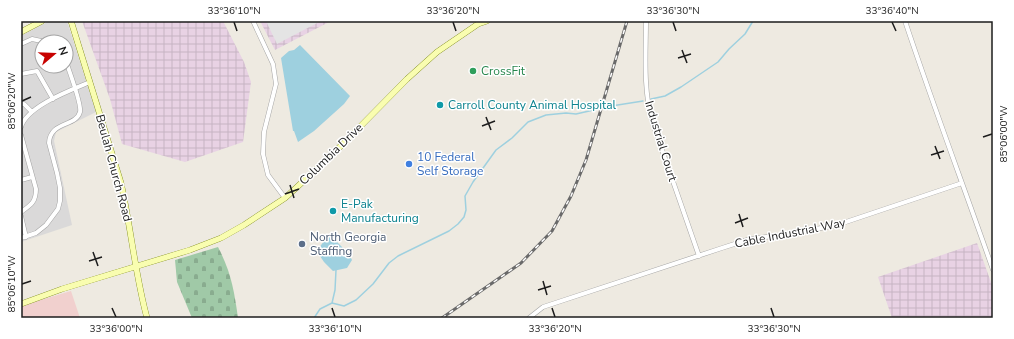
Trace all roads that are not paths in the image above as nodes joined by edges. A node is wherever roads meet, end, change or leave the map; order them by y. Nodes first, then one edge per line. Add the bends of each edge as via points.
1 (42, 21) edge
2 (71, 21) edge
3 (253, 21) edge
4 (487, 21) edge
5 (646, 21) edge
6 (904, 21) edge
7 (21, 32) edge
8 (34, 39) edge
9 (21, 44) edge
10 (21, 74) edge
11 (70, 74) edge
12 (90, 82) junction
13 (75, 89) junction
14 (53, 99) junction
15 (21, 104) edge
16 (31, 112) junction
17 (21, 127) edge
18 (21, 135) edge
19 (23, 153) edge
20 (32, 177) junction
21 (21, 180) edge
22 (962, 183) junction
23 (286, 198) junction
24 (21, 212) edge
25 (21, 216) edge
26 (23, 237) edge
27 (699, 256) junction
28 (136, 267) junction
29 (993, 270) edge
30 (21, 304) edge
31 (147, 318) edge
32 (529, 318) edge

1 - 7 main road
2 - 12 main road, Beulah Church Road
3 - 23 street via 273,64 276,84 264,132 263,154 268,175
4 - 23 main road, Columbia Drive via 478,24 432,56
5 - 27 street, Industrial Court via 647,103
6 - 22 street
8 - 9 street
10 - 14 street via 37,71
11 - 13 street
12 - 13 street
12 - 28 main road, Beulah Church Road via 121,183
13 - 14 street
13 - 26 street via 80,111 77,118 52,132 49,137 60,188 58,209 36,233
14 - 16 street
15 - 16 street
16 - 17 street
18 - 19 street
19 - 20 street
20 - 21 street
20 - 24 street via 36,196 33,203
22 - 27 street, Cable Industrial Way via 837,226 750,239
22 - 29 street
23 - 28 main road, Columbia Drive via 221,238
25 - 26 street
27 - 32 street, Cable Industrial Way via 543,307
28 - 30 main road, Columbia Drive
28 - 31 main road, Beulah Church Road

